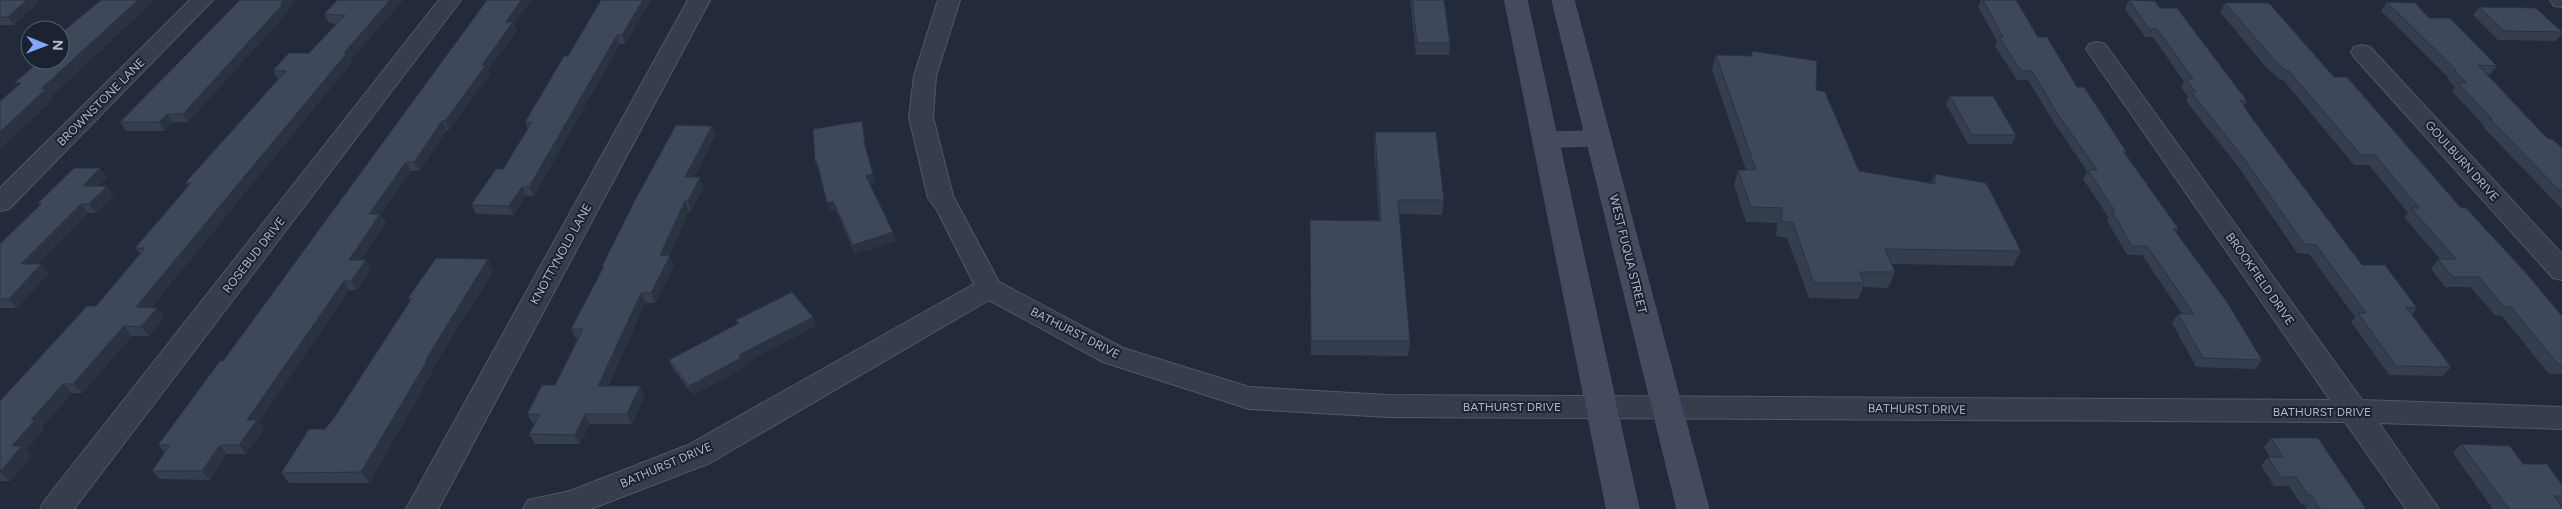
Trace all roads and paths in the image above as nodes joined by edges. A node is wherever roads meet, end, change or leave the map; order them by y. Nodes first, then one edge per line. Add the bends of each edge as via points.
1 (202, 0) edge
2 (450, 0) edge
3 (699, 0) edge
4 (949, 0) edge
5 (1516, 0) edge
6 (1563, 0) edge
7 (2097, 49) dead end
8 (2362, 52) dead end
9 (1599, 138) junction
10 (1546, 140) junction
11 (0, 203) edge
12 (2562, 271) edge
13 (990, 288) junction
14 (1667, 406) junction
15 (1602, 408) junction
16 (2354, 411) junction
17 (2562, 418) edge
18 (56, 509) edge
19 (422, 509) edge
20 (539, 509) edge
21 (1623, 509) edge
22 (1693, 509) edge
23 (2423, 509) edge

1 - 11 street, BROWNSTONE LANE
2 - 18 street, ROSEBUD DRIVE
3 - 19 street, KNOTTYNOLD LANE
4 - 13 street via 925,76 921,116 941,198
5 - 10 main road
6 - 9 main road, WEST FUQUA STREET
7 - 16 street, BROOKFIELD DRIVE
8 - 12 street, GOULBURN DRIVE
9 - 10 main road
9 - 14 main road, WEST FUQUA STREET
10 - 15 main road
13 - 15 street, BATHURST DRIVE via 1113,355 1249,398 1387,406
13 - 20 street, BATHURST DRIVE via 699,454 572,503
14 - 15 street, BATHURST DRIVE
14 - 16 street, BATHURST DRIVE
14 - 22 main road, WEST FUQUA STREET
15 - 21 main road
16 - 17 street, BATHURST DRIVE
16 - 23 street, BROOKFIELD DRIVE

